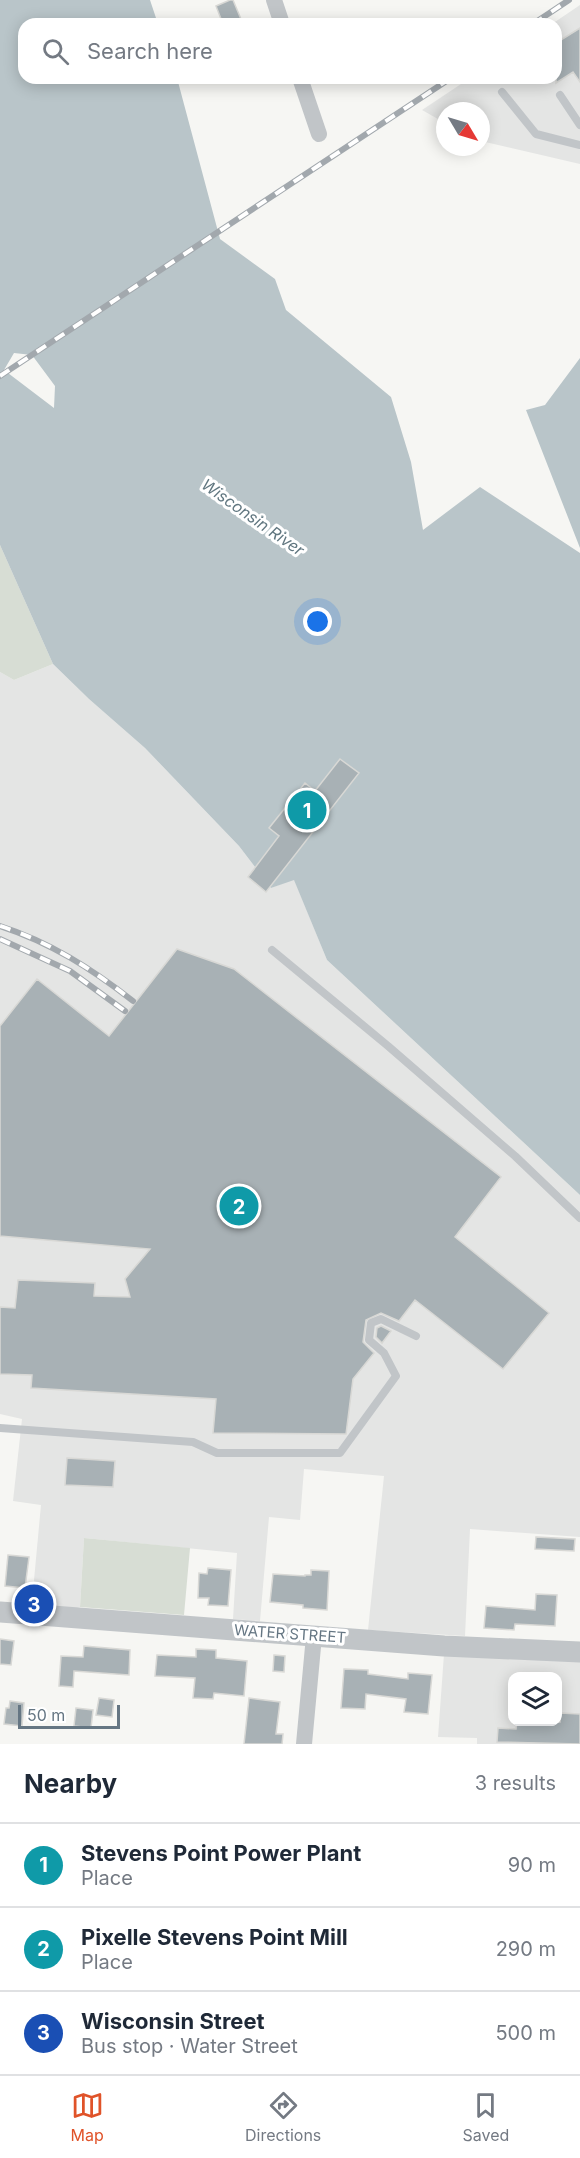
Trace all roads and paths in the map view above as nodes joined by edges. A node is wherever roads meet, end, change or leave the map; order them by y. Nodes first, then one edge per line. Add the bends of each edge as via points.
1 (274, 0) edge
2 (280, 18) edge
3 (302, 84) edge
4 (502, 92) dead end
5 (560, 95) dead end
6 (580, 124) edge
7 (319, 134) dead end
8 (580, 145) edge
9 (272, 950) dead end
10 (580, 1218) edge
11 (416, 1336) dead end
12 (0, 1428) edge
13 (0, 1612) edge
14 (314, 1636) junction
15 (580, 1652) edge
16 (304, 1744) edge

1 - 2 street
3 - 7 street
4 - 8 lane via 536,134
5 - 6 lane
9 - 10 lane via 506,1148
11 - 12 lane via 381,1319 371,1323 369,1340 384,1353 396,1376 340,1453 217,1453 193,1443
13 - 14 street, WATER STREET
14 - 15 street, WATER STREET
14 - 16 street

